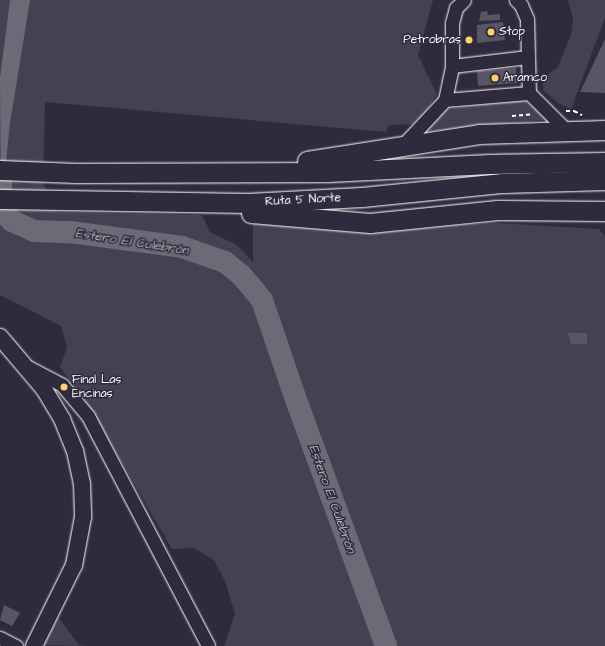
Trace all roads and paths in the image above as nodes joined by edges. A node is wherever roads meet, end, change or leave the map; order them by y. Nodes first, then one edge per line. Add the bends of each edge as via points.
1 (464, 0) edge
2 (516, 0) edge
3 (527, 56) junction
4 (452, 66) junction
5 (529, 93) junction
6 (445, 100) junction
7 (566, 130) junction
8 (605, 130) edge
9 (404, 144) junction
10 (605, 162) edge
11 (0, 170) edge
12 (228, 173) junction
13 (605, 180) edge
14 (0, 199) edge
15 (154, 203) junction
16 (605, 211) edge
17 (0, 337) edge
18 (21, 363) junction
19 (0, 638) edge
20 (16, 646) edge
21 (34, 646) edge
22 (208, 646) edge

1 - 4 street via 456,8 452,24
2 - 3 street via 525,11
3 - 4 street
3 - 5 street
4 - 6 street
5 - 6 street
5 - 7 street
6 - 9 street
7 - 8 highway
7 - 9 highway via 479,134
9 - 12 highway via 344,157
10 - 12 highway
11 - 12 highway
13 - 15 highway, Ruta 5 Norte via 503,183 299,201
14 - 15 highway, Ruta 5 Norte
15 - 16 highway via 370,223 497,210
17 - 18 main road
18 - 21 main road via 44,389 62,418 75,451 83,501 82,533 74,565
18 - 22 street via 62,385 88,416
19 - 20 street

